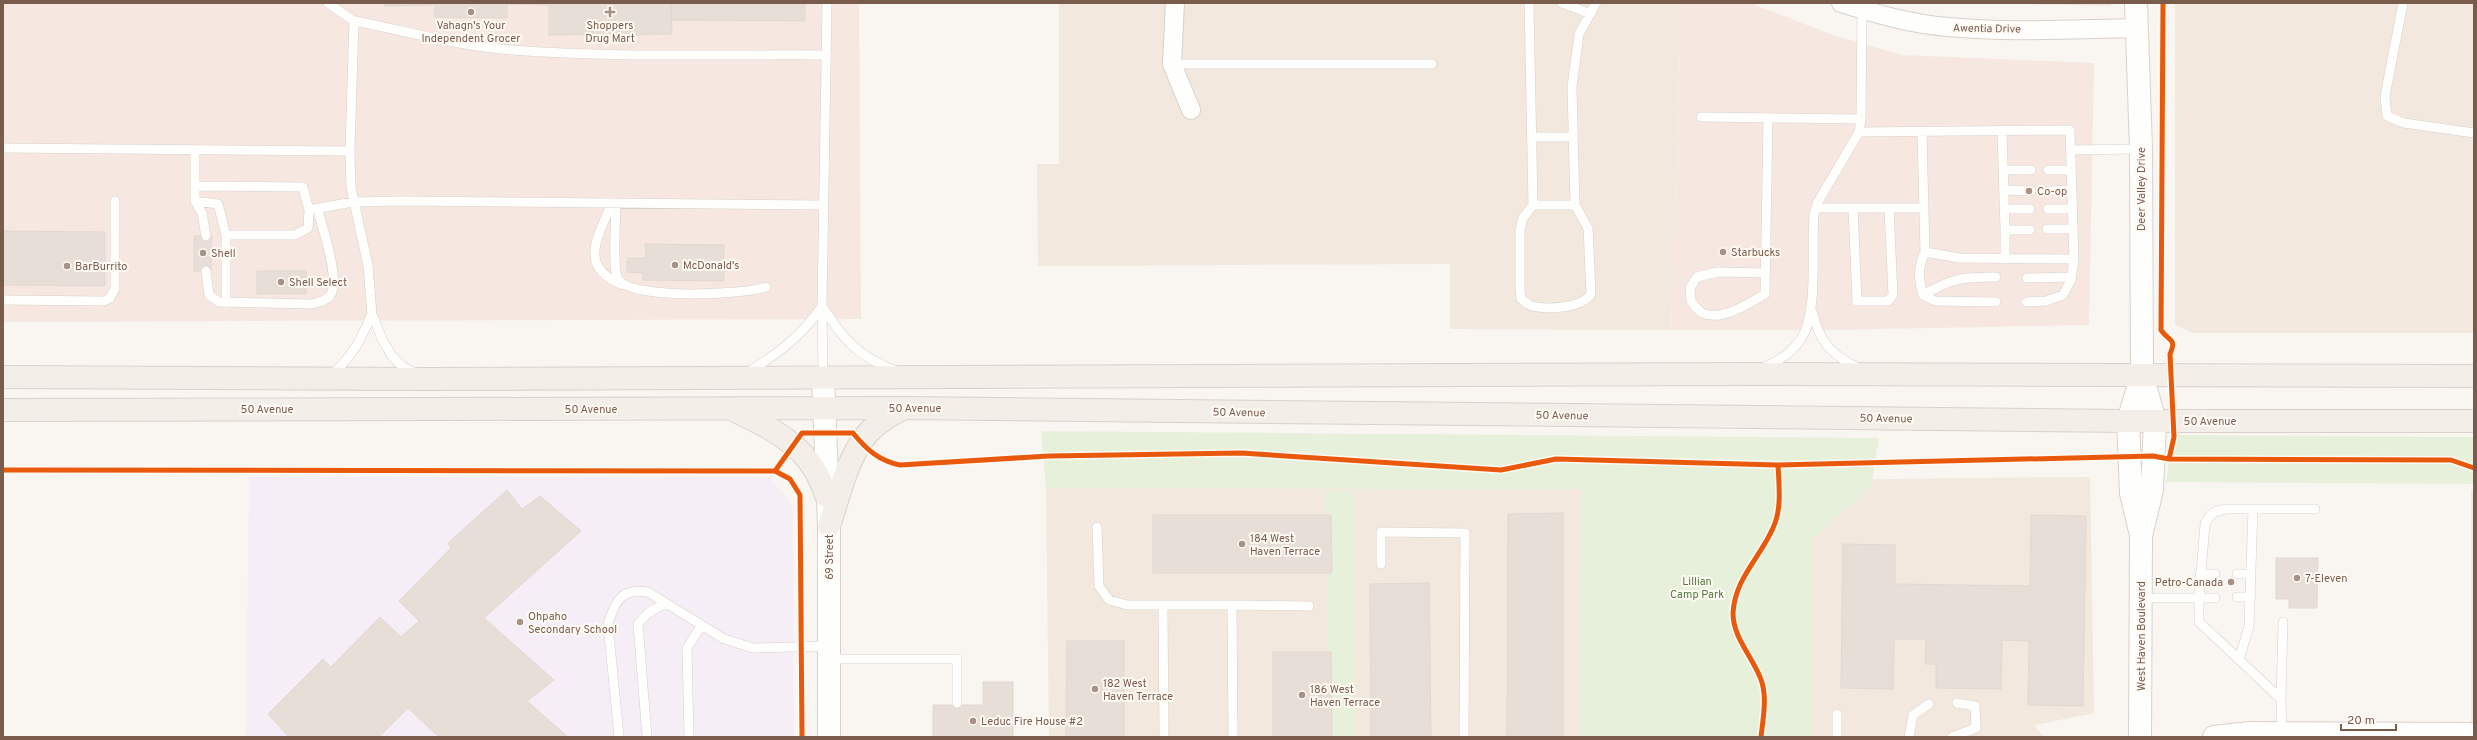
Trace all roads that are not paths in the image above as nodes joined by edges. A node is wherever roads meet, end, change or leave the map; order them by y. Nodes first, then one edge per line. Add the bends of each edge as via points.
1 (328, 3) edge
2 (827, 3) edge
3 (1175, 3) edge
4 (1529, 3) edge
5 (1562, 3) edge
6 (1596, 3) edge
7 (1841, 3) edge
8 (2136, 3) edge
9 (2403, 3) edge
10 (1862, 6) edge
11 (1591, 14) junction
12 (354, 21) junction
13 (2136, 28) junction
14 (827, 55) junction
15 (1172, 64) junction
16 (1432, 64) dead end
17 (1191, 110) dead end
18 (1701, 117) dead end
19 (1768, 118) junction
20 (1861, 119) junction
21 (2002, 131) junction
22 (1859, 132) junction
23 (1922, 132) junction
24 (2474, 133) edge
25 (1532, 137) junction
26 (1573, 137) junction
27 (3, 148) edge
28 (2141, 149) junction
29 (195, 150) junction
30 (2071, 150) junction
31 (350, 151) junction
32 (2003, 170) junction
33 (2031, 170) dead end
34 (2048, 170) dead end
35 (2071, 170) junction
36 (195, 186) junction
37 (2004, 190) junction
38 (2072, 190) junction
39 (2031, 191) dead end
40 (2048, 191) dead end
41 (116, 201) dead end
42 (195, 201) junction
43 (353, 202) junction
44 (614, 203) junction
45 (823, 205) junction
46 (1533, 205) junction
47 (1575, 205) junction
48 (1816, 208) junction
49 (1853, 208) junction
50 (1889, 208) junction
51 (1923, 208) junction
52 (313, 209) junction
53 (2004, 209) junction
54 (2030, 209) dead end
55 (2048, 209) dead end
56 (2072, 209) junction
57 (2047, 229) dead end
58 (2073, 229) junction
59 (2005, 230) junction
60 (2030, 230) dead end
61 (226, 235) junction
62 (206, 236) dead end
63 (1925, 252) junction
64 (2005, 259) junction
65 (2074, 260) junction
66 (206, 271) dead end
67 (1766, 273) junction
68 (1996, 276) dead end
69 (2071, 277) junction
70 (2027, 278) dead end
71 (766, 287) dead end
72 (629, 288) junction
73 (1923, 295) junction
74 (3, 300) edge
75 (1996, 302) dead end
76 (2026, 302) dead end
77 (226, 303) junction
78 (822, 306) junction
79 (1811, 310) junction
80 (372, 314) junction
81 (1750, 374) junction
82 (1871, 374) junction
83 (2142, 375) junction
84 (2474, 376) edge
85 (3, 377) edge
86 (823, 377) junction
87 (920, 377) junction
88 (327, 378) junction
89 (740, 378) junction
90 (428, 379) junction
91 (731, 408) junction
92 (824, 408) junction
93 (904, 408) junction
94 (3, 410) edge
95 (2128, 421) junction
96 (2155, 421) junction
97 (2474, 421) edge
98 (826, 496) junction
99 (2253, 509) junction
100 (2315, 509) dead end
101 (829, 526) junction
102 (1097, 527) dead end
103 (2141, 536) junction
104 (1381, 564) dead end
105 (2200, 574) junction
106 (2215, 574) dead end
107 (2237, 574) dead end
108 (2251, 574) junction
109 (2237, 597) dead end
110 (2251, 597) junction
111 (2141, 598) junction
112 (2199, 598) junction
113 (2215, 598) dead end
114 (665, 603) junction
115 (1232, 605) junction
116 (1163, 606) junction
117 (1308, 606) dead end
118 (2283, 622) dead end
119 (700, 626) junction
120 (830, 653) junction
121 (2239, 660) junction
122 (2280, 699) junction
123 (957, 703) dead end
124 (1957, 703) dead end
125 (1929, 704) dead end
126 (1837, 714) dead end
127 (2282, 733) junction
128 (2474, 734) edge
129 (2332, 735) edge
130 (619, 737) edge
131 (647, 737) edge
132 (690, 737) edge
133 (829, 737) edge
134 (1164, 737) edge
135 (1233, 737) edge
136 (1464, 737) edge
137 (1837, 737) edge
138 (1909, 737) edge
139 (1956, 737) edge
140 (2140, 737) edge
141 (2214, 737) edge

1 - 12 lane
2 - 14 lane
3 - 15 street
4 - 25 lane
5 - 11 lane
6 - 11 lane
7 - 10 street, Awentia Drive
8 - 13 street, Deer Valley Drive
9 - 24 lane via 2385,96 2387,116 2404,123
10 - 13 street, Awentia Drive via 1899,20 1947,27
10 - 20 lane
11 - 26 lane via 1579,34 1572,87
12 - 14 lane via 511,50 612,54
12 - 31 lane
13 - 28 street, Deer Valley Drive
14 - 45 lane
15 - 16 lane
15 - 17 street
18 - 19 lane
19 - 20 lane
19 - 67 lane
20 - 22 lane
21 - 23 lane
21 - 30 lane via 2070,130
21 - 32 lane
22 - 23 lane
22 - 48 lane
23 - 51 lane
25 - 26 lane
25 - 46 lane
26 - 47 lane
27 - 29 lane
28 - 30 lane
28 - 83 street, Deer Valley Drive
29 - 31 lane
29 - 36 lane
30 - 35 lane
31 - 43 lane
32 - 33 lane
32 - 37 lane
34 - 35 lane
35 - 38 lane
36 - 42 lane
36 - 52 lane via 303,187
37 - 39 lane
37 - 53 lane
38 - 40 lane
38 - 56 lane
41 - 74 lane via 115,288 110,298
42 - 61 lane via 218,204
42 - 62 lane via 202,213
43 - 44 lane
43 - 52 lane
43 - 80 lane via 368,266
44 - 45 lane
44 - 72 lane via 615,272 622,284
44 - 72 lane via 596,242 594,258 597,267 608,279
45 - 78 lane
46 - 47 lane
46 - 47 lane via 1523,218 1520,230 1521,299 1531,306 1573,306 1587,300 1591,294 1588,228
48 - 49 lane
48 - 79 lane via 1813,228
49 - 50 lane
49 - 50 lane via 1857,300 1876,301 1888,300 1893,295
50 - 51 lane
51 - 63 lane
52 - 61 lane via 308,228 295,235
52 - 77 lane via 334,279 331,295 324,301 311,304
53 - 54 lane
53 - 59 lane
55 - 56 lane
56 - 58 lane
57 - 58 lane
58 - 65 lane
59 - 60 lane
59 - 64 lane
61 - 77 lane
63 - 64 lane via 1959,258
63 - 73 lane via 1919,265
64 - 65 lane
65 - 69 lane
66 - 77 lane via 209,295 214,300
67 - 67 lane via 1766,294 1734,312 1701,313 1691,301 1690,288 1697,276 1718,272
68 - 73 lane via 1968,276 1951,280
69 - 70 lane
69 - 76 lane via 2062,295 2046,301
71 - 72 lane via 747,292 685,293 653,293
73 - 75 lane via 1935,300
78 - 86 lane
78 - 87 lane via 841,335 857,352 873,362
78 - 89 lane via 809,324 780,352
79 - 81 lane via 1802,338 1793,349 1782,358
79 - 82 lane via 1828,349 1834,355
80 - 88 lane via 359,344 348,360
80 - 90 lane via 392,356 403,367
81 - 82 main road
81 - 87 main road
82 - 83 main road
83 - 84 main road
83 - 95 street, West Haven Boulevard
83 - 96 street, West Haven Boulevard
85 - 88 main road
86 - 87 main road
86 - 89 main road
86 - 92 street, 69 Street
88 - 90 main road
89 - 90 main road
91 - 92 main road, 50 Avenue
91 - 94 main road, 50 Avenue
91 - 98 main road via 794,444 821,477
92 - 93 main road, 50 Avenue
92 - 98 street, 69 Street
93 - 95 main road, 50 Avenue
93 - 101 main road via 880,422 861,443
95 - 96 main road, 50 Avenue
95 - 103 street, West Haven Boulevard via 2131,493
96 - 97 main road, 50 Avenue
96 - 103 street, West Haven Boulevard via 2152,490
98 - 101 street, 69 Street
99 - 100 lane
99 - 105 lane via 2226,509 2209,515 2205,524
99 - 108 lane
101 - 120 street, 69 Street
102 - 116 lane via 1099,586 1109,600 1127,605
103 - 111 street, West Haven Boulevard
104 - 136 lane via 1381,532 1465,533
105 - 106 lane
105 - 112 lane
107 - 108 lane
108 - 110 lane
109 - 110 lane
110 - 121 lane via 2249,626
111 - 112 lane
111 - 140 street, West Haven Boulevard
112 - 113 lane
112 - 121 lane via 2199,622
114 - 119 lane
114 - 130 lane via 648,592 634,590 621,597 613,607 608,624
114 - 131 lane via 648,613 638,624
115 - 116 lane
115 - 117 lane
115 - 135 lane
116 - 134 lane
118 - 122 lane
119 - 120 lane via 724,639 753,648
119 - 132 lane via 687,648
120 - 123 lane via 957,659
120 - 133 street, 69 Street
121 - 122 lane
122 - 127 lane
124 - 139 lane via 1975,706 1976,728
125 - 138 lane via 1913,714
126 - 137 lane
127 - 129 street
127 - 141 street
128 - 129 street

